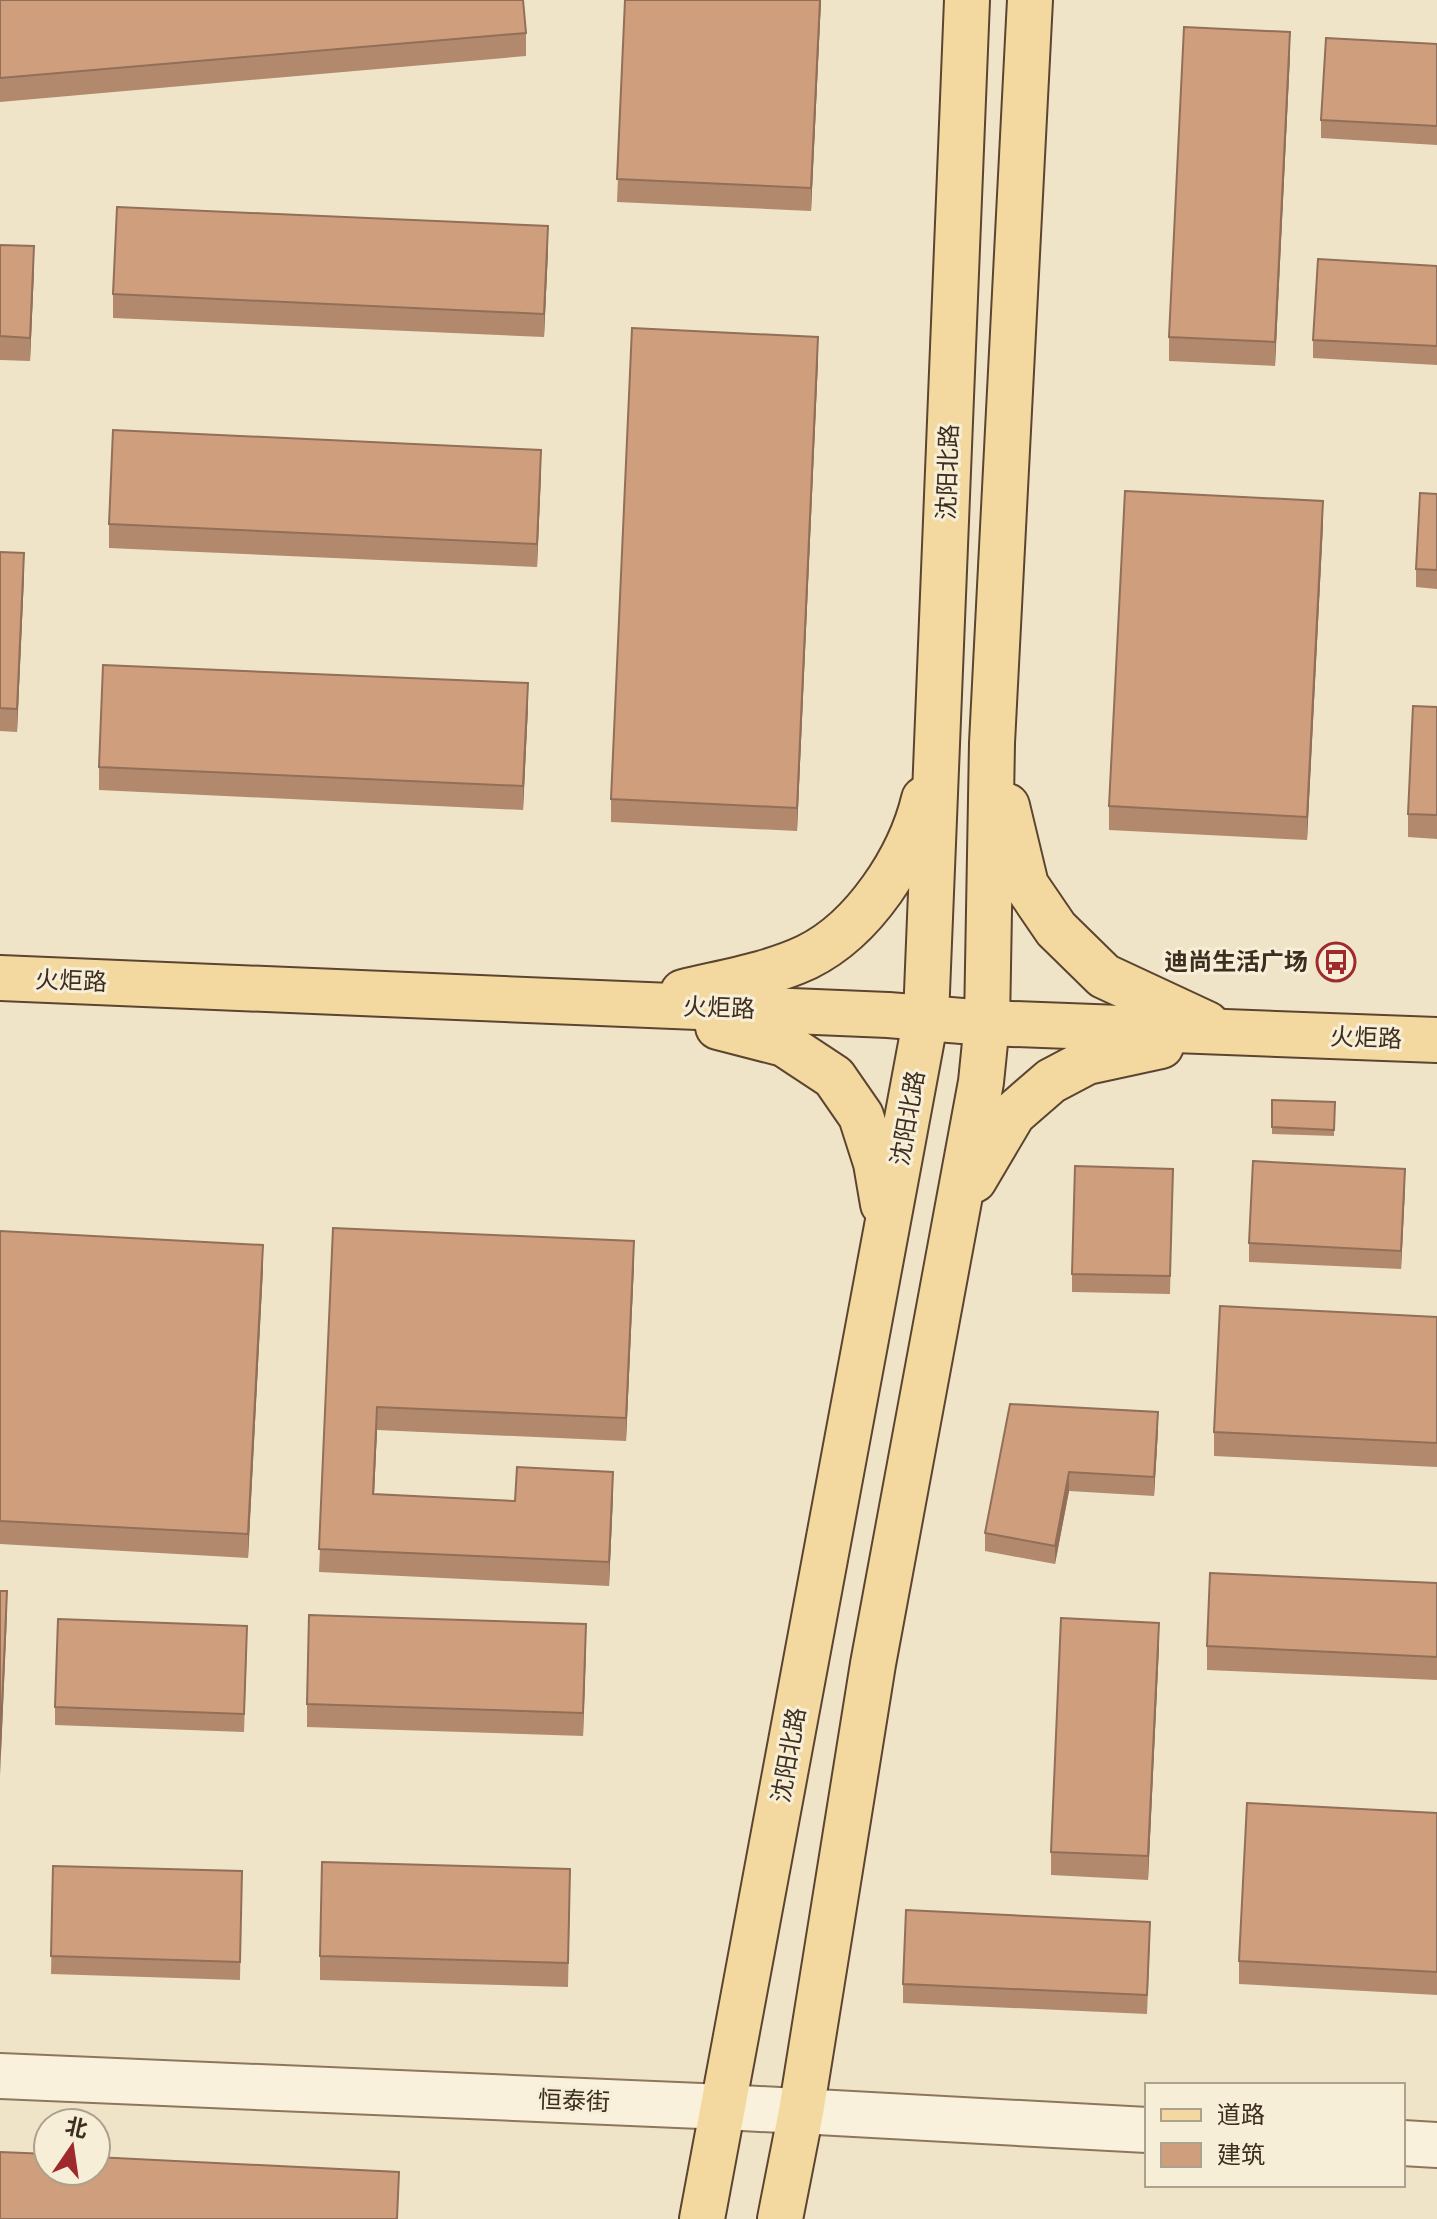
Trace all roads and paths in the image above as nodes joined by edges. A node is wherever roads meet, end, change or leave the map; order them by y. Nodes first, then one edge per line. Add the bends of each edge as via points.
1 (967, 0) edge
2 (1030, 0) edge
3 (937, 741) junction
4 (992, 743) junction
5 (0, 978) edge
6 (631, 1004) junction
7 (926, 1017) junction
8 (987, 1023) junction
9 (1224, 1032) junction
10 (1437, 1040) edge
11 (958, 1206) junction
12 (887, 1227) junction
13 (0, 2076) edge
14 (724, 2107) junction
15 (801, 2112) junction
16 (1145, 2130) edge
17 (1405, 2143) edge
18 (1437, 2145) edge
19 (702, 2219) edge
20 (780, 2219) edge

1 - 3 main road, 沈阳北路
2 - 4 main road
3 - 6 main road via 918,825 885,886 848,928 808,956 750,976
3 - 7 main road, 沈阳北路
4 - 8 main road
4 - 9 main road via 1026,885 1056,929 1104,976
5 - 6 main road, 火炬路
6 - 7 main road, 火炬路
6 - 12 main road via 784,1044 834,1077 861,1116
7 - 8 main road, 火炬路
7 - 12 main road, 沈阳北路
8 - 9 main road, 火炬路
8 - 11 main road
9 - 10 main road, 火炬路
9 - 11 main road via 1087,1062 1051,1081 1013,1114
11 - 15 main road via 873,1664
12 - 14 main road, 沈阳北路
13 - 14 street, 恒泰街
14 - 15 street, 恒泰街
14 - 19 main road, 沈阳北路
15 - 16 street, 恒泰街
15 - 20 main road
17 - 18 street

